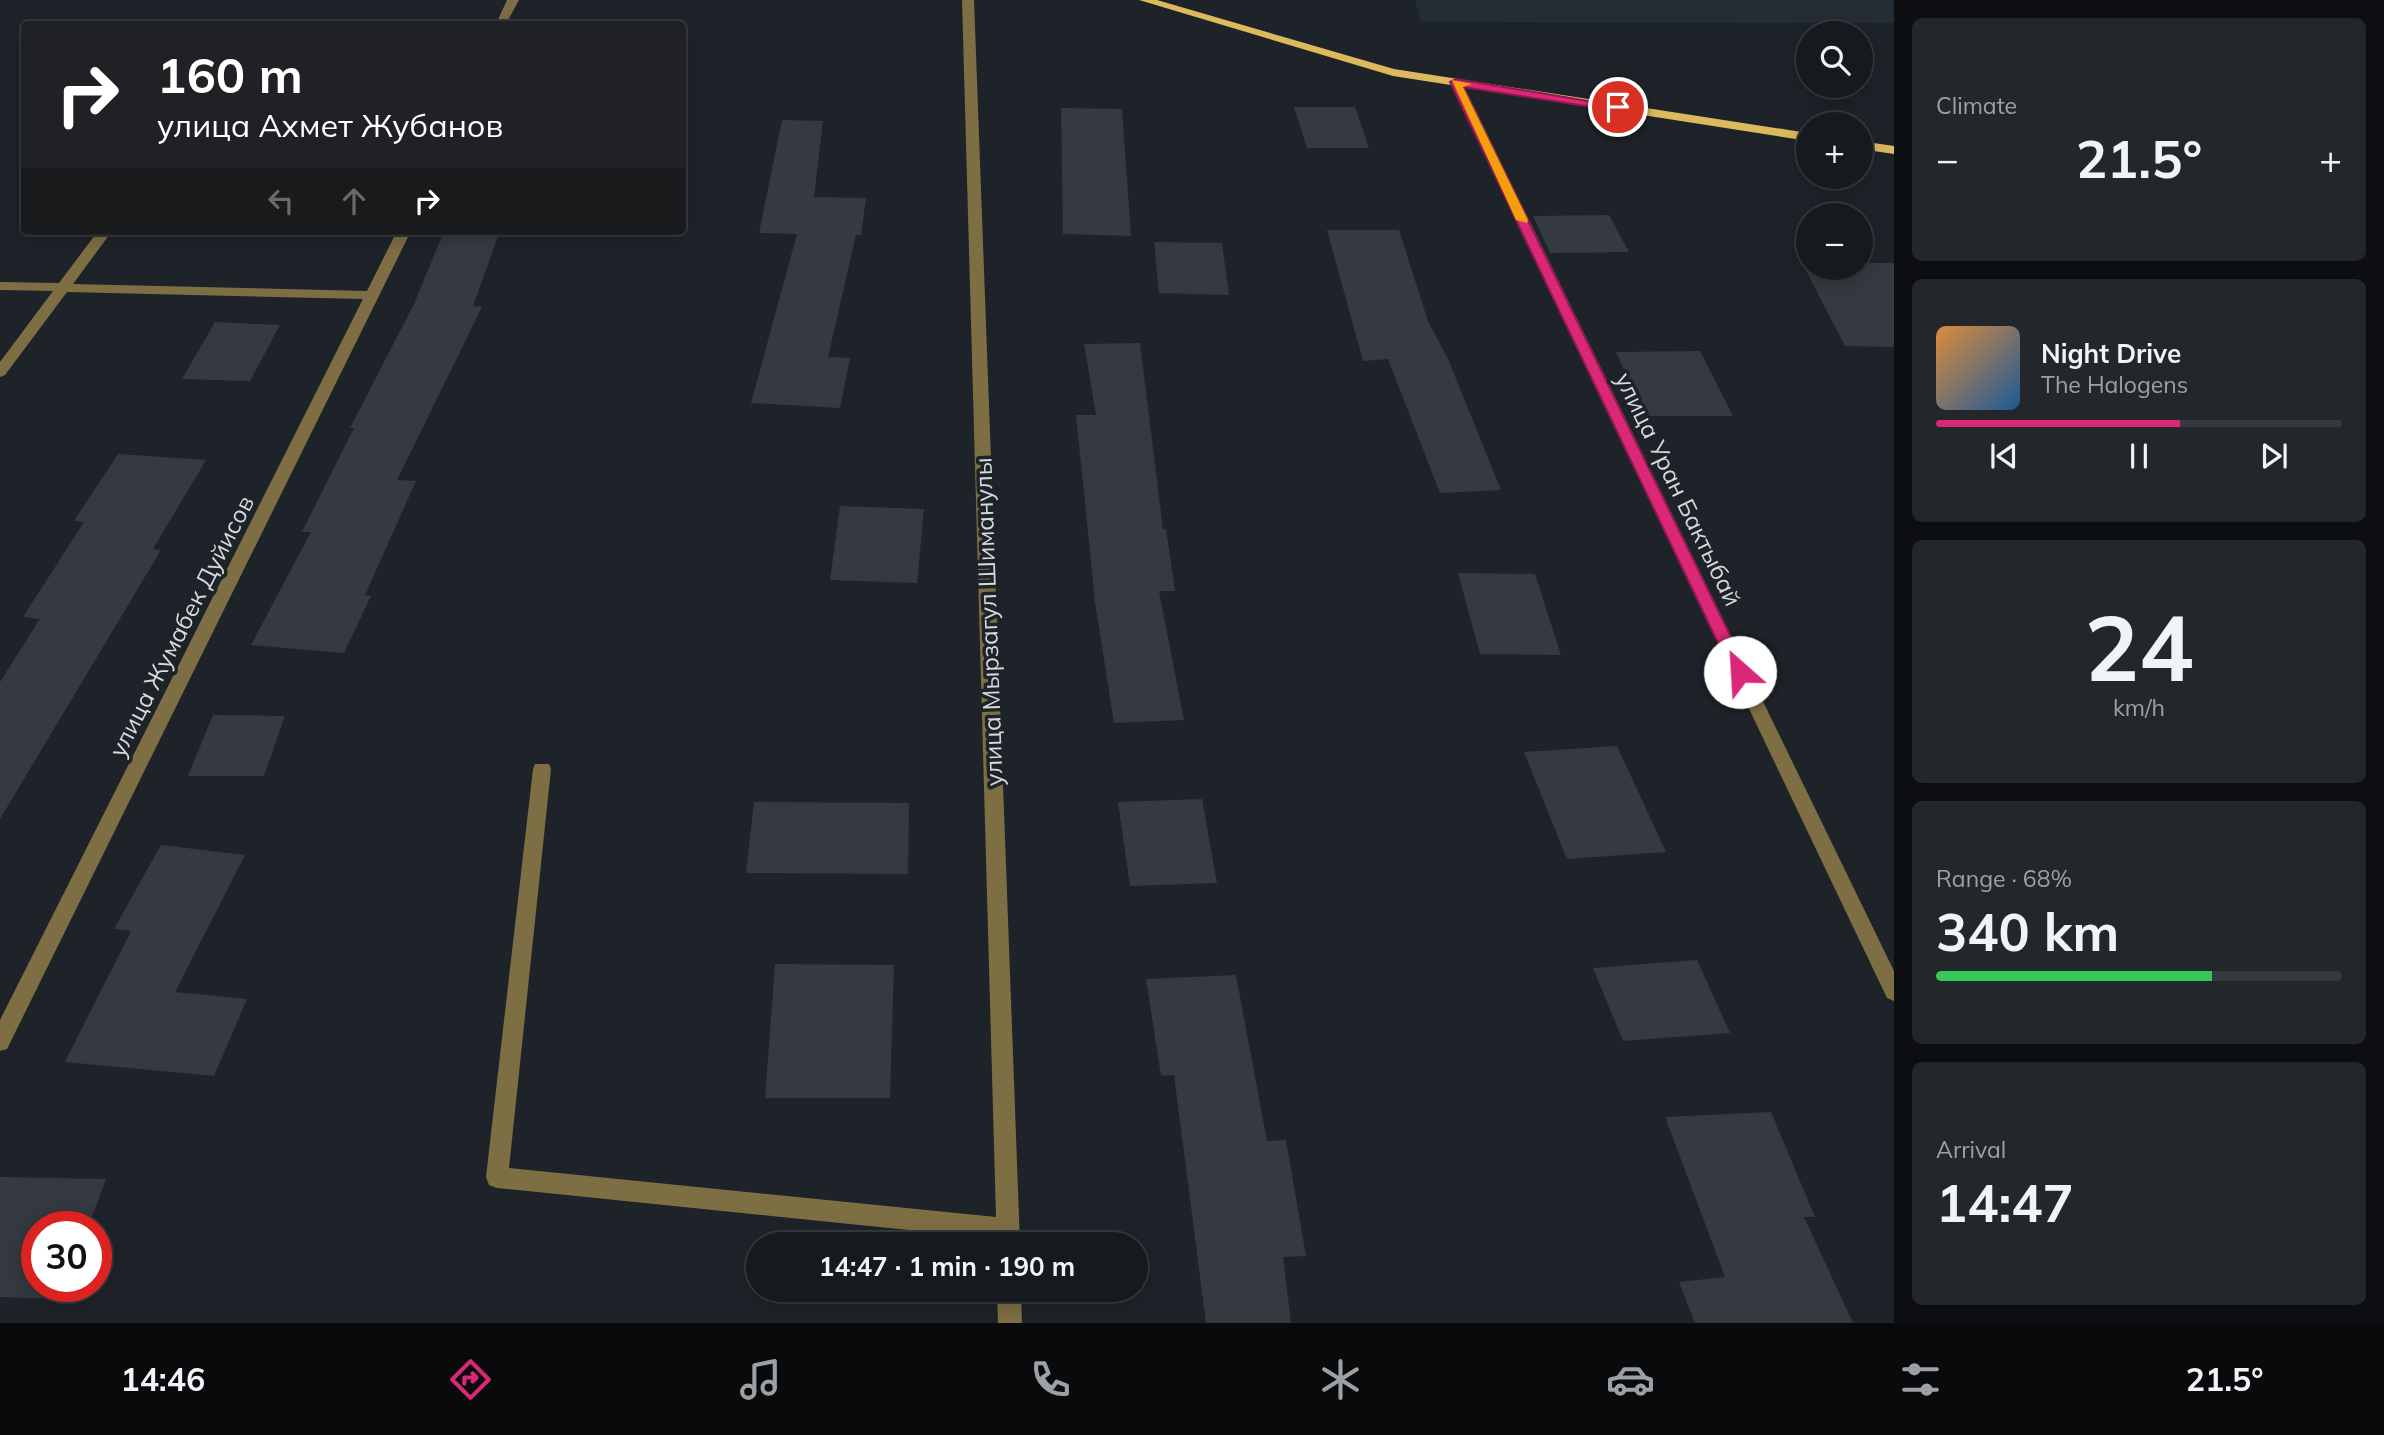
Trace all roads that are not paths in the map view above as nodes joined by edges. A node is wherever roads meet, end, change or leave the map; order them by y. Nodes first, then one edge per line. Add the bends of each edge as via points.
1 (513, 0) edge
2 (968, 0) edge
3 (1144, 0) edge
4 (503, 21) edge
5 (1456, 82) junction
6 (1796, 135) edge
7 (1873, 147) edge
8 (1894, 150) edge
9 (102, 235) edge
10 (402, 235) edge
11 (0, 286) edge
12 (64, 287) junction
13 (374, 295) junction
14 (0, 372) edge
15 (542, 769) dead end
16 (1894, 992) edge
17 (0, 1042) edge
18 (965, 1232) edge
19 (1008, 1232) edge
20 (1009, 1302) edge
21 (1010, 1323) edge

1 - 4 street
2 - 19 street, улица Мырзагул Шиманулы
3 - 5 main road via 1393,72
5 - 6 main road
5 - 16 street, улица Уран Бактыбай
7 - 8 main road
9 - 12 street
10 - 13 street, улица Жумабек Дуйисов
11 - 12 street
12 - 13 street
12 - 14 street
13 - 17 street, улица Жумабек Дуйисов
15 - 18 street via 497,1177
20 - 21 street

